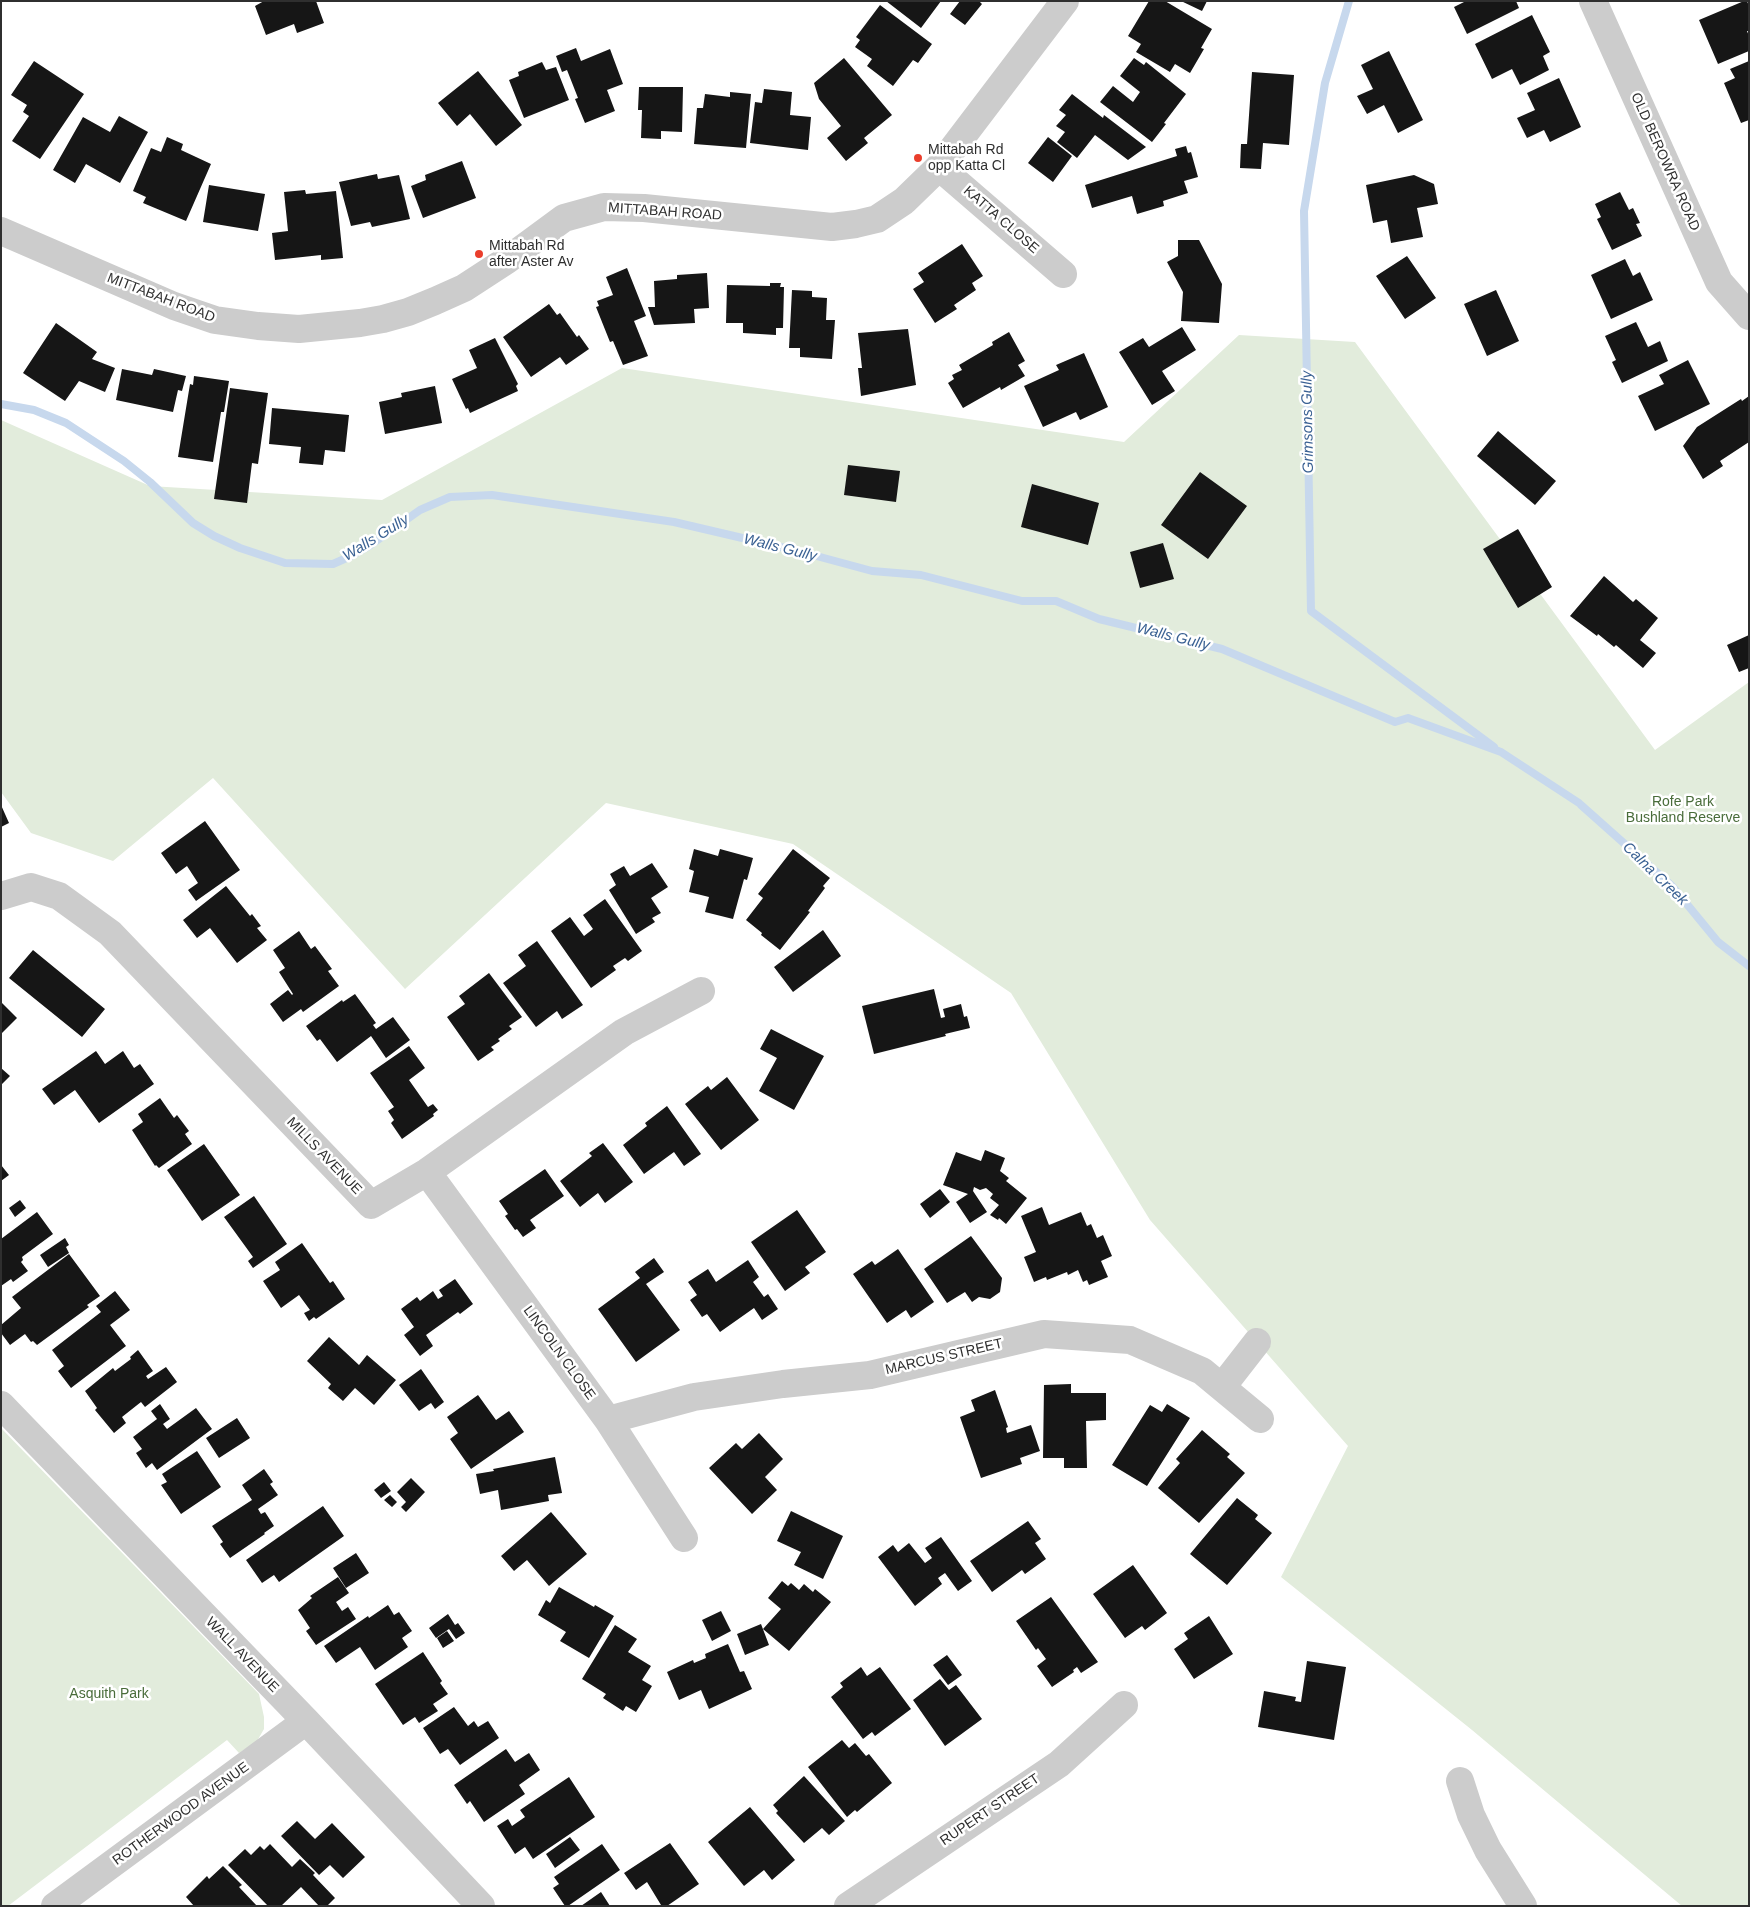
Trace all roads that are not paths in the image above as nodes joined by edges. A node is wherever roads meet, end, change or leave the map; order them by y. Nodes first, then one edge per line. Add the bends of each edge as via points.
1 (1065, 1) edge
2 (1592, 1) edge
3 (939, 166) junction
4 (1, 231) edge
5 (1063, 274) dead end
6 (1749, 316) edge
7 (1, 896) edge
8 (701, 991) dead end
9 (427, 1172) junction
10 (1258, 1342) dead end
11 (1222, 1387) junction
12 (1, 1405) edge
13 (1260, 1419) dead end
14 (608, 1420) junction
15 (684, 1538) dead end
16 (1124, 1705) dead end
17 (306, 1721) junction
18 (1460, 1781) dead end
19 (55, 1906) edge
20 (481, 1906) edge
21 (848, 1906) edge
22 (1523, 1906) edge

1 - 3 street, MITTABAH ROAD
2 - 6 street, OLD BEROWRA ROAD via 1719,282
3 - 4 street, MITTABAH ROAD via 904,201 877,219 856,224 832,227 644,208 604,207 585,211 564,218 464,288 435,301 383,319 299,329 215,320 174,306
3 - 5 street, KATTA CLOSE
7 - 9 street, MILLS AVENUE via 31,887 59,896 110,933 371,1205
8 - 9 street, MILLS AVENUE via 624,1032
9 - 14 street, LINCOLN CLOSE
10 - 11 street
11 - 13 street, MARCUS STREET
11 - 14 street, MARCUS STREET via 1202,1371 1130,1340 1044,1334 870,1375 694,1397
12 - 17 street, WALL AVENUE
14 - 15 street, LINCOLN CLOSE
16 - 21 street, RUPERT STREET via 1059,1764
17 - 19 street, ROTHERWOOD AVENUE
17 - 20 street, WALL AVENUE
18 - 22 street via 1488,1850

